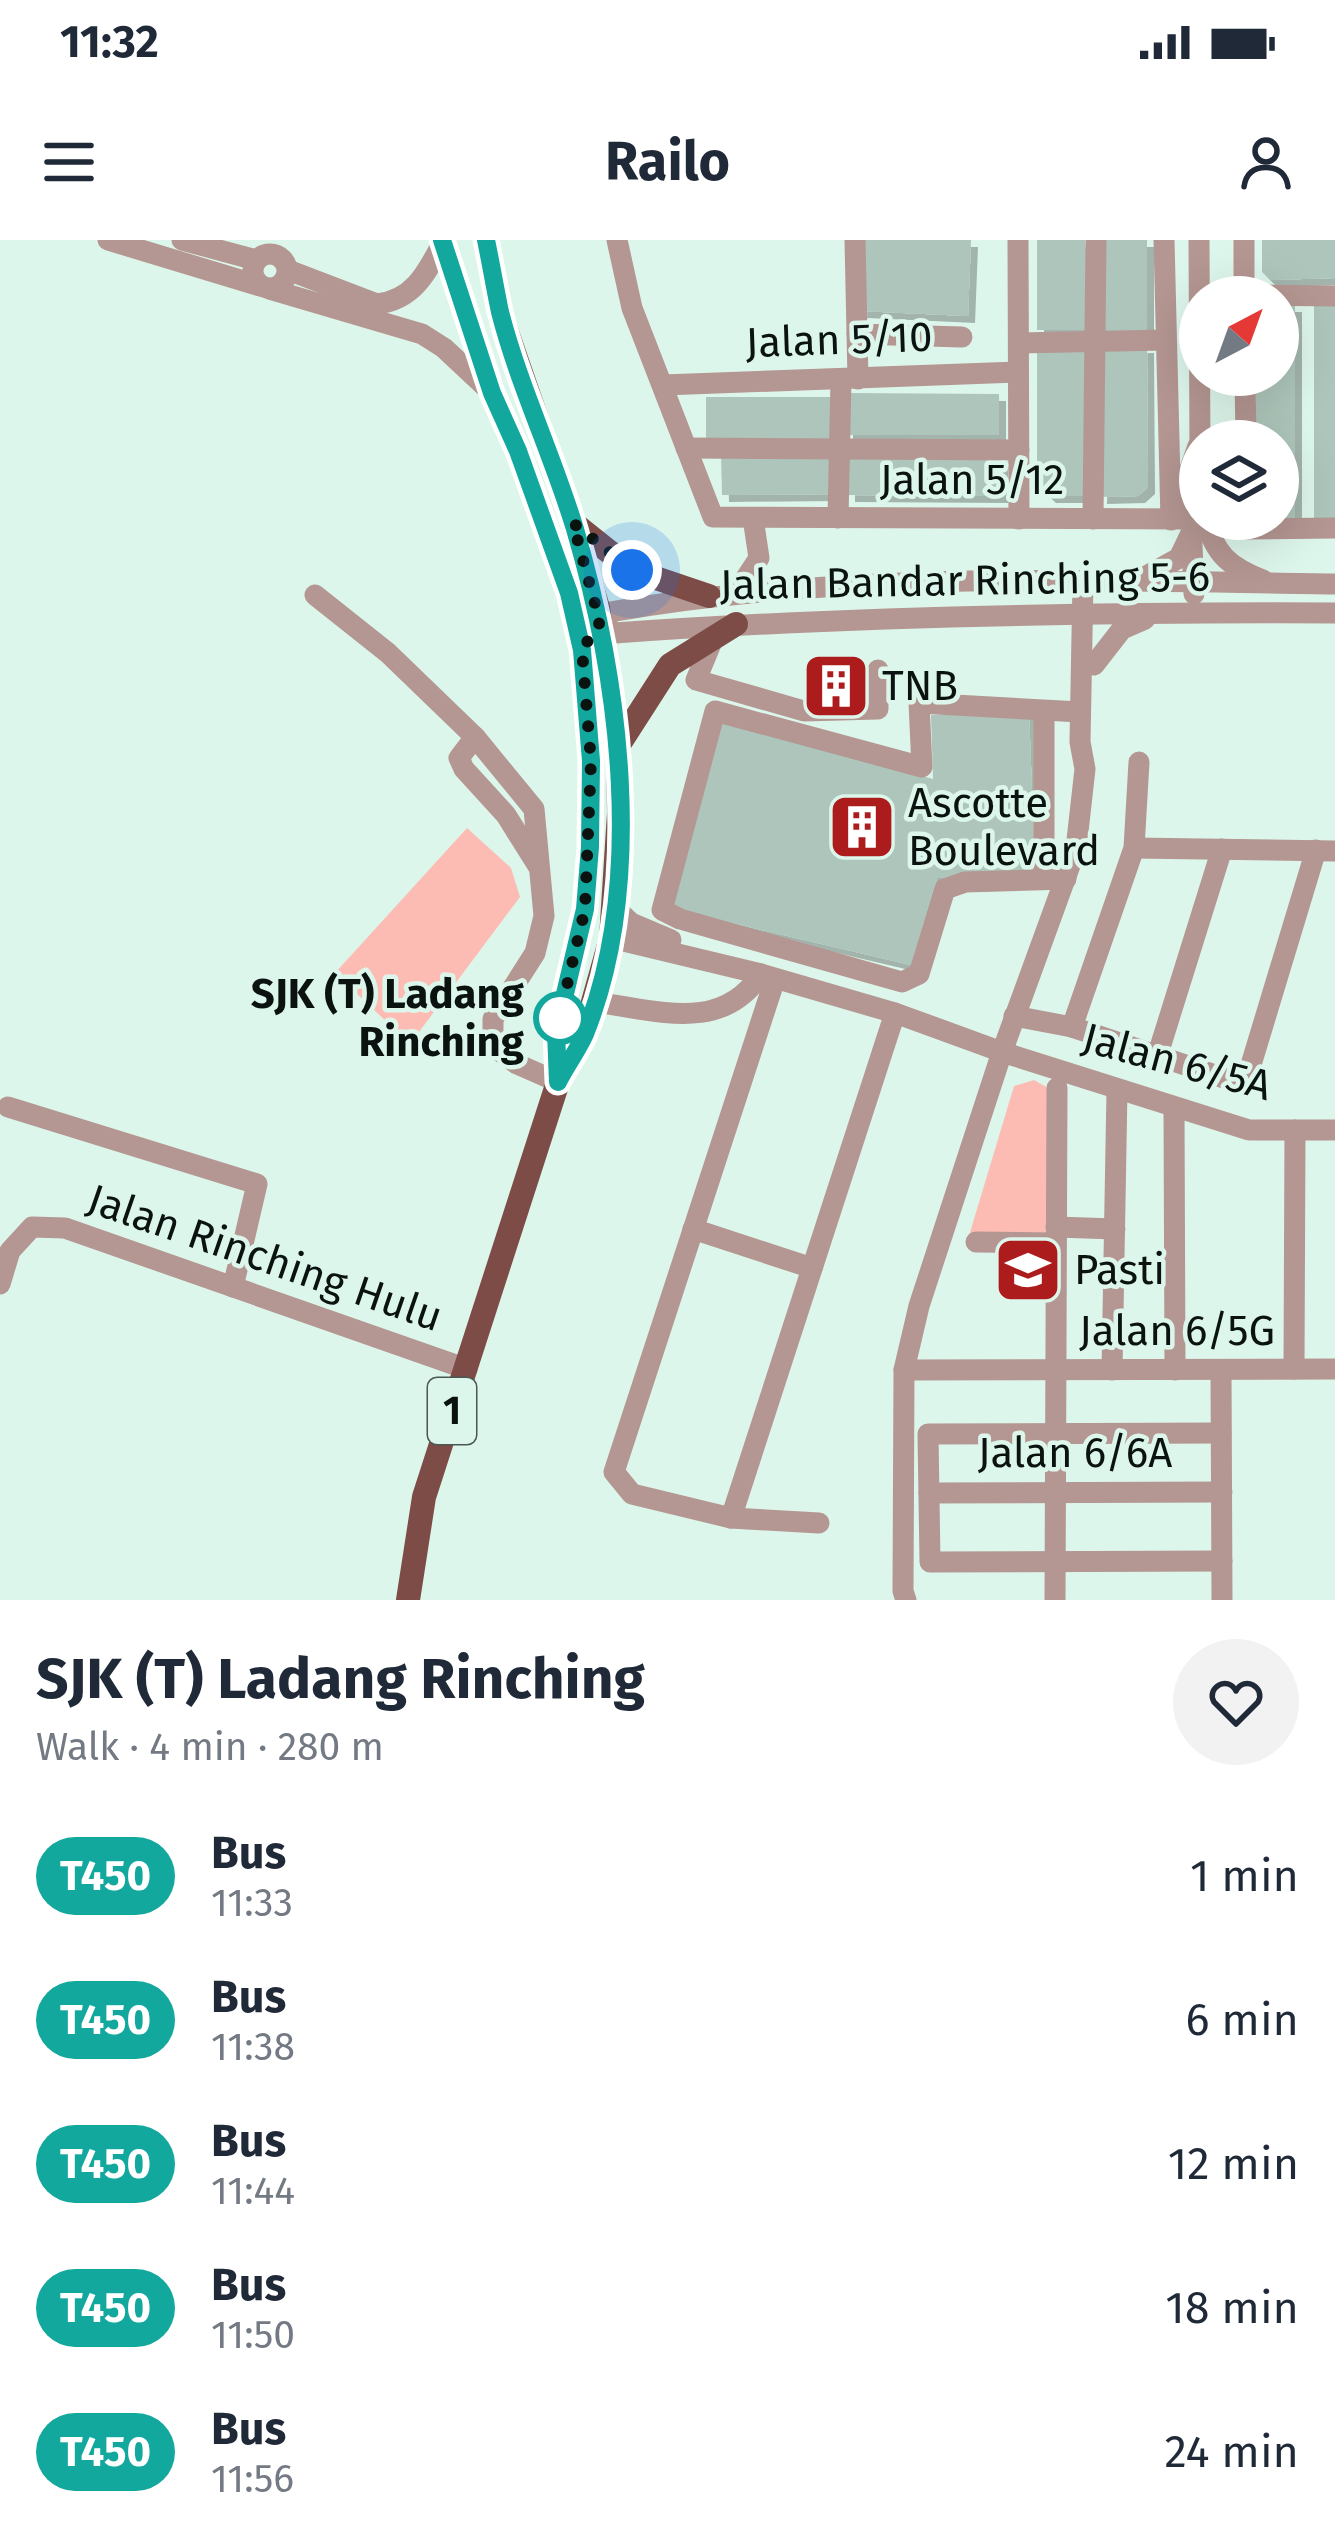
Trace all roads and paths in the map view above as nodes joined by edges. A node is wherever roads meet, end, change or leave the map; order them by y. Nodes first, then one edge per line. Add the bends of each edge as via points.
1 (108, 240) edge
2 (182, 240) edge
3 (486, 240) edge
4 (617, 240) edge
5 (855, 240) edge
6 (1018, 240) edge
7 (1096, 240) edge
8 (1164, 240) edge
9 (1199, 240) edge
10 (1244, 240) edge
11 (442, 241) edge
12 (260, 252) edge
13 (288, 270) junction
14 (1244, 276) edge
15 (265, 287) junction
16 (1299, 296) edge
17 (1335, 296) edge
18 (857, 334) junction
19 (962, 337) dead end
20 (1165, 340) junction
21 (1096, 341) junction
22 (1019, 343) junction
23 (1018, 372) junction
24 (849, 380) junction
25 (663, 385) junction
26 (492, 393) junction
27 (1199, 420) edge
28 (1179, 431) edge
29 (686, 448) junction
30 (838, 448) junction
31 (1019, 450) junction
32 (753, 518) junction
33 (838, 518) junction
34 (1018, 519) junction
35 (1093, 519) junction
36 (1179, 522) edge
37 (573, 523) junction
38 (1299, 526) edge
39 (1335, 528) edge
40 (1186, 540) edge
41 (1195, 540) edge
42 (1209, 540) edge
43 (1089, 582) junction
44 (1135, 582) junction
45 (1200, 582) junction
46 (1274, 584) junction
47 (1335, 584) edge
48 (736, 592) junction
49 (569, 593) junction
50 (315, 595) dead end
51 (709, 596) junction
52 (1156, 614) junction
53 (1200, 614) junction
54 (1335, 614) edge
55 (1022, 615) junction
56 (1089, 615) junction
57 (600, 622) junction
58 (736, 624) junction
59 (713, 639) junction
60 (582, 650) junction
61 (1087, 665) junction
62 (878, 670) dead end
63 (1044, 711) junction
64 (1080, 712) junction
65 (618, 746) junction
66 (1139, 762) dead end
67 (1085, 770) junction
68 (1134, 848) junction
69 (1222, 849) junction
70 (1326, 850) edge
71 (1055, 878) junction
72 (615, 908) junction
73 (668, 926) junction
74 (611, 938) junction
75 (728, 966) junction
76 (768, 976) junction
77 (593, 1003) junction
78 (895, 1013) junction
79 (1014, 1016) junction
80 (1072, 1027) junction
81 (1002, 1052) junction
82 (1157, 1057) junction
83 (1032, 1062) junction
84 (558, 1082) junction
85 (1057, 1088) dead end
86 (1117, 1090) junction
87 (986, 1101) junction
88 (8, 1107) dead end
89 (1174, 1108) junction
90 (1295, 1130) junction
91 (1335, 1130) edge
92 (1114, 1228) junction
93 (693, 1229) junction
94 (1056, 1235) junction
95 (976, 1242) dead end
96 (812, 1268) junction
97 (0, 1283) edge
98 (232, 1286) junction
99 (915, 1322) junction
100 (466, 1369) junction
101 (904, 1370) junction
102 (947, 1370) junction
103 (1054, 1370) junction
104 (1112, 1370) junction
105 (1175, 1370) junction
106 (1221, 1370) junction
107 (1294, 1370) junction
108 (1335, 1370) edge
109 (903, 1416) junction
110 (1222, 1433) junction
111 (1054, 1434) junction
112 (929, 1492) junction
113 (1054, 1492) junction
114 (1222, 1492) junction
115 (731, 1518) junction
116 (819, 1523) dead end
117 (1222, 1561) junction
118 (1055, 1562) junction
119 (408, 1600) edge
120 (906, 1600) edge
121 (1055, 1600) edge
122 (1222, 1600) edge

1 - 15 street
2 - 12 street
3 - 37 main road, 1 via 501,315
4 - 25 street via 632,308
5 - 18 street
6 - 22 street
7 - 21 street
8 - 20 street
9 - 27 street
10 - 14 street
11 - 13 street via 414,289 388,303
11 - 26 main road
12 - 13 street via 277,255
12 - 15 street via 254,278
13 - 15 street via 286,280
15 - 26 street via 422,334
16 - 17 street
18 - 19 street
18 - 24 street
20 - 21 street
20 - 28 street
21 - 22 street
21 - 35 street
22 - 23 street
23 - 24 street, Jalan 5/10
23 - 31 street
24 - 25 street, Jalan 5/10
24 - 30 street
25 - 29 street
26 - 49 main road
29 - 30 street
29 - 32 street, Jalan 5/12 via 713,517
30 - 31 street
30 - 33 street
31 - 34 street
32 - 33 street, Jalan 5/12
32 - 48 street via 759,558
33 - 34 street, Jalan 5/12
34 - 35 street, Jalan 5/12
35 - 36 street, Jalan 5/12
37 - 51 main road via 632,570
37 - 57 main road, 1
38 - 39 street
40 - 44 street via 1179,558
41 - 45 street
42 - 46 street via 1224,561
43 - 44 street, Jalan Bandar Rinching 5-6
43 - 48 street, Jalan Bandar Rinching 5-6
43 - 56 street
44 - 45 street, Jalan Bandar Rinching 5-6
45 - 46 street, Jalan Bandar Rinching 5-6
45 - 53 street
46 - 47 street, Jalan Bandar Rinching 5-6
48 - 51 street, Jalan Bandar Rinching 5-6
49 - 57 street
49 - 60 main road
50 - 84 street via 476,737 534,809 544,916 535,953 494,1019 493,1046
51 - 57 street, Jalan Bandar Rinching 5-6 via 610,611
52 - 53 street, Jalan Bandar Rinching 5-6
52 - 56 street, Jalan Bandar Rinching 5-6
52 - 61 street via 1122,629
53 - 54 street, Jalan Bandar Rinching 5-6
55 - 56 street, Jalan Bandar Rinching 5-6
55 - 58 street, Jalan Bandar Rinching 5-6
55 - 61 street via 1064,632
56 - 61 street
57 - 58 street, Jalan Bandar Rinching 5-6 via 615,633
57 - 60 street
57 - 65 main road, 1
58 - 59 main road
59 - 62 street via 696,680 804,711 878,709
59 - 65 main road via 670,665
60 - 84 main road, 1 via 590,847 585,909 556,1032
61 - 64 street
61 - 67 street via 1094,745
63 - 64 street
63 - 71 street
63 - 73 street via 919,703 922,767 715,711
64 - 67 street
65 - 72 main road, 1
66 - 68 street
67 - 71 street via 1076,849
68 - 69 street
68 - 80 street
69 - 70 street
69 - 82 street
70 - 82 street via 1242,1079
71 - 73 street via 945,889 919,974 902,982
71 - 79 street
72 - 73 street via 631,923
72 - 74 main road, 1
73 - 75 street
74 - 75 street
74 - 77 main road, 1
75 - 76 street, Jalan 6/5A
76 - 77 street via 709,1012
76 - 78 street, Jalan 6/5A
76 - 93 street
77 - 84 main road, 1
78 - 81 street, Jalan 6/5A
78 - 96 street
79 - 80 street
79 - 81 street
79 - 83 street via 1015,1036
80 - 82 street
81 - 83 street, Jalan 6/5A
81 - 87 street
83 - 86 street, Jalan 6/5A
83 - 87 street via 1015,1067
84 - 100 main road, 1
85 - 94 street
86 - 89 street, Jalan 6/5A
86 - 92 street
87 - 99 street
88 - 98 street via 257,1184
89 - 90 street, Jalan 6/5A via 1249,1130
89 - 105 street
90 - 91 street, Jalan 6/5A
90 - 107 street
92 - 94 street
92 - 104 street
93 - 96 street
93 - 115 street via 614,1472 632,1494
94 - 95 street
94 - 103 street
96 - 115 street
97 - 98 street, Jalan Rinching Hulu via 10,1250 32,1227 49,1227
98 - 100 street, Jalan Rinching Hulu
99 - 101 street
99 - 102 street via 920,1346
100 - 119 main road, 1 via 424,1497
101 - 102 street, Jalan 6/5G
101 - 109 street
102 - 103 street, Jalan 6/5G
102 - 109 street via 928,1379
103 - 104 street, Jalan 6/5G
103 - 111 street
104 - 105 street, Jalan 6/5G
105 - 106 street, Jalan 6/5G
106 - 107 street, Jalan 6/5G
106 - 110 street
107 - 108 street, Jalan 6/5G
109 - 120 street
110 - 111 street
110 - 114 street
111 - 112 street via 928,1434
111 - 113 street
112 - 113 street, Jalan 6/6A
112 - 118 street via 930,1562
113 - 114 street, Jalan 6/6A
113 - 118 street
114 - 117 street
115 - 116 street
117 - 118 street
117 - 122 street
118 - 121 street

